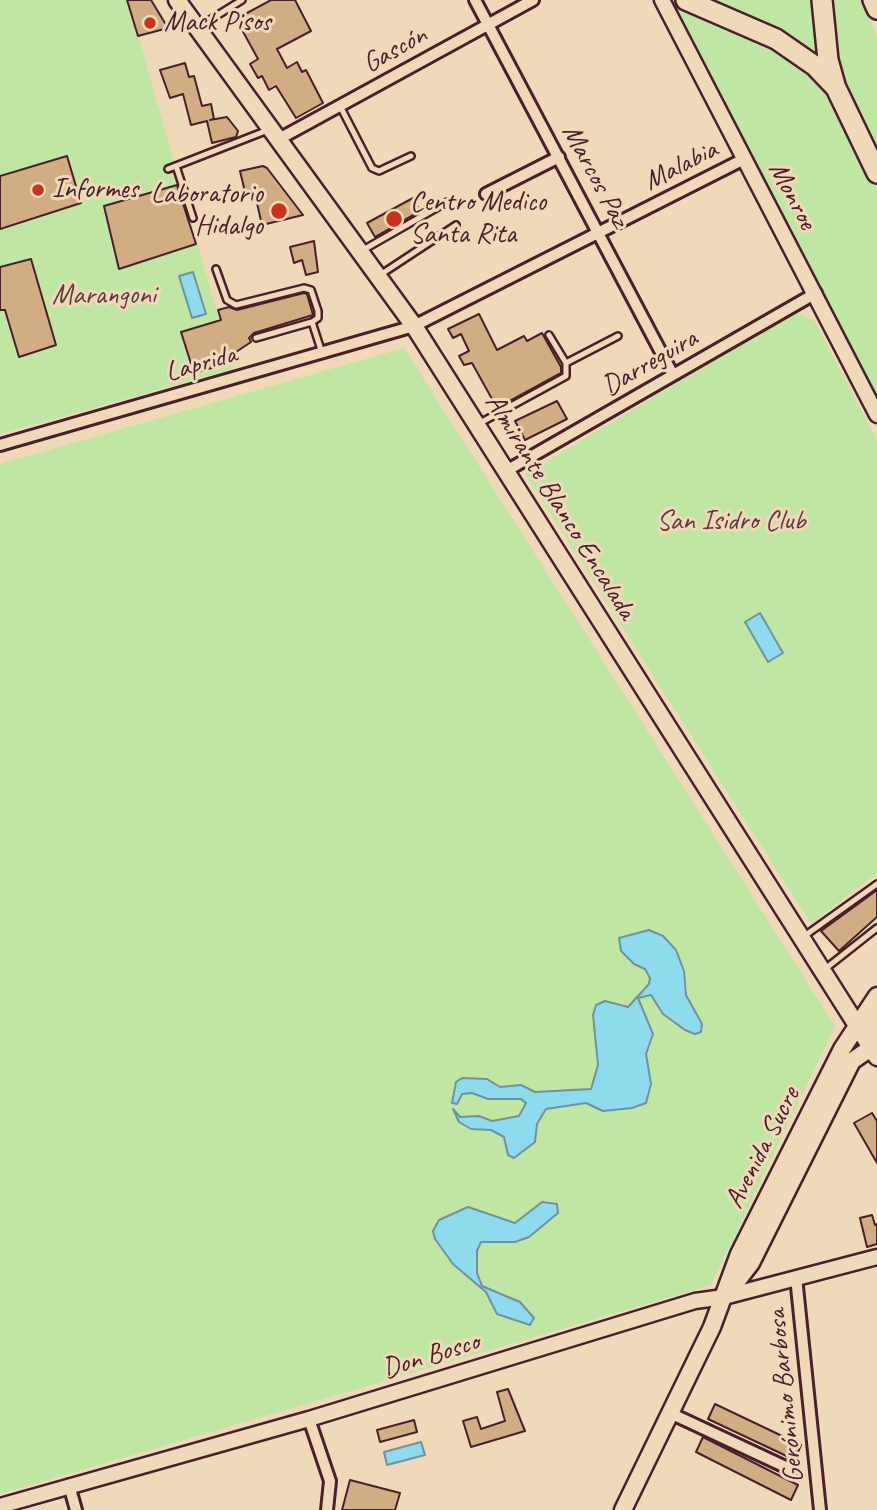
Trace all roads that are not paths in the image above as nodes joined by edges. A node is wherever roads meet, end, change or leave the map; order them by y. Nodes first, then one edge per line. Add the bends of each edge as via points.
1 (177, 0) edge
2 (242, 0) edge
3 (475, 0) edge
4 (533, 0) edge
5 (662, 0) edge
6 (686, 0) edge
7 (822, 0) edge
8 (873, 0) edge
9 (877, 9) edge
10 (488, 25) junction
11 (198, 28) junction
12 (836, 88) junction
13 (340, 106) junction
14 (275, 134) junction
15 (411, 156) dead end
16 (559, 156) junction
17 (744, 159) junction
18 (176, 166) junction
19 (168, 169) dead end
20 (877, 173) edge
21 (486, 194) dead end
22 (447, 202) dead end
23 (193, 218) dead end
24 (456, 225) dead end
25 (600, 234) junction
26 (360, 251) junction
27 (216, 269) dead end
28 (378, 276) junction
29 (816, 293) junction
30 (312, 322) junction
31 (414, 326) junction
32 (549, 335) dead end
33 (618, 336) dead end
34 (256, 338) dead end
35 (322, 353) junction
36 (566, 363) junction
37 (673, 375) junction
38 (877, 415) edge
39 (477, 424) junction
40 (0, 445) edge
41 (506, 471) junction
42 (877, 884) edge
43 (877, 928) edge
44 (802, 938) junction
45 (823, 971) junction
46 (877, 997) edge
47 (858, 1026) junction
48 (876, 1046) edge
49 (877, 1257) edge
50 (796, 1277) junction
51 (724, 1297) junction
52 (670, 1413) junction
53 (309, 1419) junction
54 (792, 1470) dead end
55 (69, 1485) junction
56 (0, 1506) edge
57 (76, 1510) edge
58 (327, 1510) edge
59 (623, 1510) edge
60 (820, 1510) edge

1 - 11 main road, Almirante Blanco Encalada
2 - 11 lane
3 - 10 street, Marcos Paz
4 - 10 street, Gascón
5 - 17 street, Monroe
6 - 12 highway via 776,38
7 - 12 highway via 828,60
8 - 9 highway
10 - 13 street, Gascón
10 - 16 street, Marcos Paz
11 - 14 main road, Almirante Blanco Encalada
12 - 20 highway
13 - 14 street, Gascón
13 - 15 lane via 372,168 379,171
14 - 18 lane
14 - 26 main road, Almirante Blanco Encalada
16 - 21 street
16 - 25 street, Marcos Paz
17 - 25 street, Malabia
17 - 29 street, Monroe
18 - 19 lane
18 - 23 lane
22 - 26 lane
24 - 28 lane
25 - 31 street, Malabia
25 - 37 street, Marcos Paz
26 - 28 main road, Almirante Blanco Encalada
27 - 30 lane via 227,300 236,305 311,290 318,311
28 - 31 main road, Almirante Blanco Encalada
29 - 37 street, Darreguira
29 - 38 street, Monroe
30 - 34 lane
30 - 35 lane
31 - 35 street, Laprida
31 - 39 main road, Almirante Blanco Encalada
32 - 36 lane
33 - 36 lane
35 - 40 street, Laprida
36 - 39 lane via 566,376
37 - 41 street, Darreguira
39 - 41 main road, Almirante Blanco Encalada
41 - 44 main road, Almirante Blanco Encalada
42 - 44 lane
43 - 45 lane
44 - 45 main road, Almirante Blanco Encalada
45 - 47 main road, Almirante Blanco Encalada
46 - 47 main road, Avenida Sucre
46 - 48 main road via 873,1017
47 - 48 main road, Almirante Blanco Encalada
47 - 51 main road, Avenida Sucre via 842,1049 739,1254
48 - 51 main road, Avenida Sucre via 852,1062 751,1263
49 - 50 street, Don Bosco
50 - 51 street, Don Bosco
50 - 60 street, Gerónimo Barbosa
51 - 52 main road, Avenida Sucre
51 - 53 street, Don Bosco via 695,1301
52 - 54 street
52 - 59 main road, Avenida Sucre
53 - 55 street, Don Bosco
53 - 58 street via 330,1481
55 - 56 street, Don Bosco
55 - 57 street

